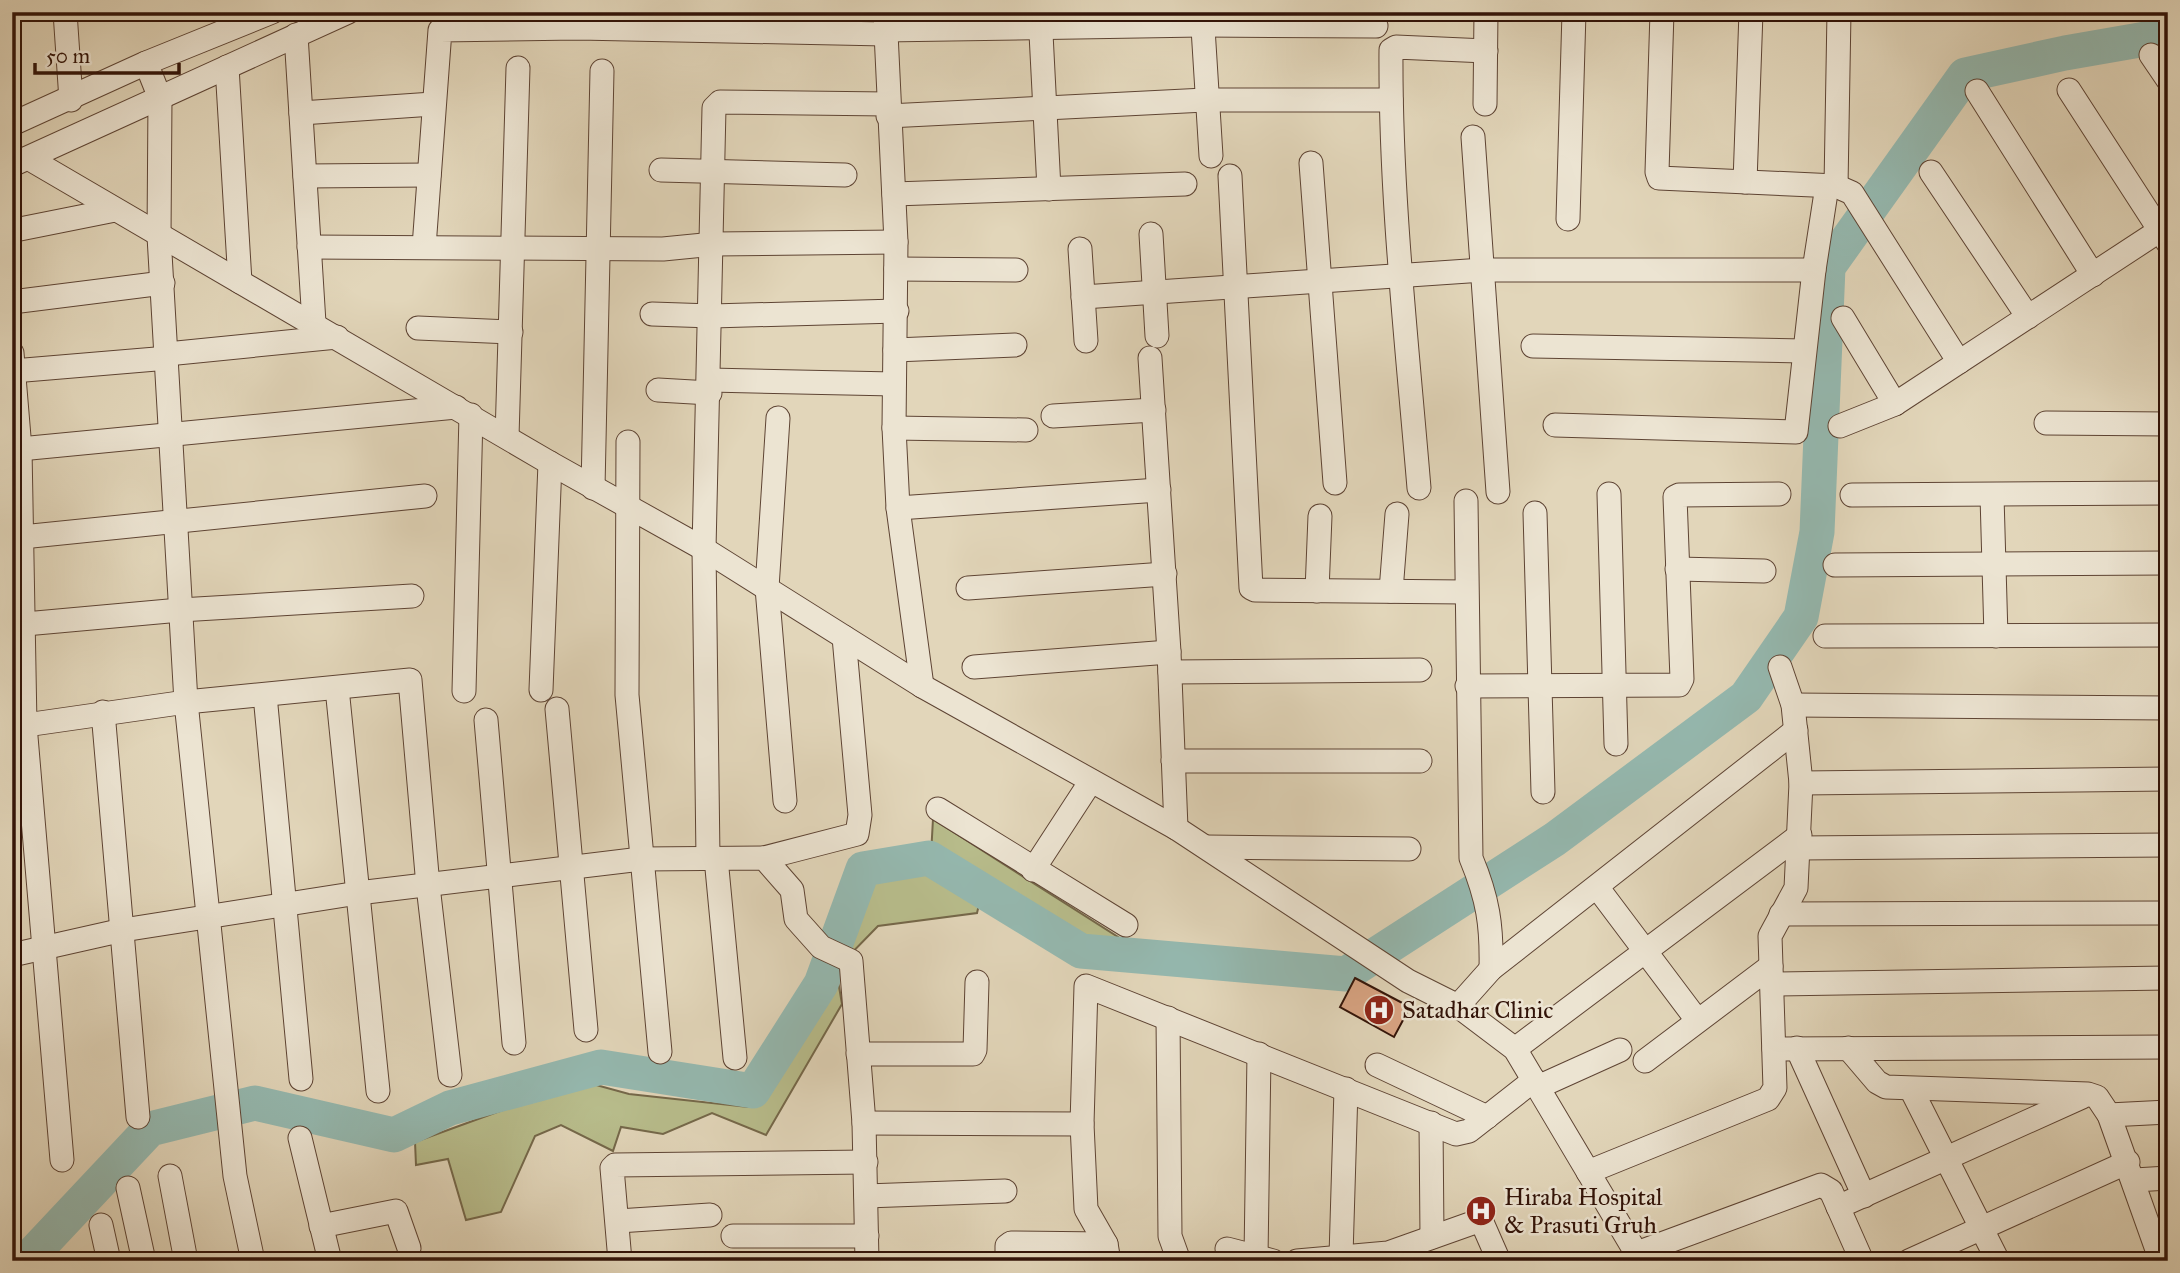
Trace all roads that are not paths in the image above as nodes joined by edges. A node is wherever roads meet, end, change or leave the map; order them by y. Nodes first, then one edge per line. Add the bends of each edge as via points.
1 (65, 12) edge
2 (272, 12) edge
3 (348, 12) edge
4 (1486, 12) edge
5 (1574, 12) edge
6 (1662, 12) edge
7 (1751, 12) edge
8 (1839, 12) edge
9 (1201, 18) edge
10 (1040, 19) edge
11 (505, 20) edge
12 (578, 20) edge
13 (650, 21) edge
14 (885, 25) edge
15 (1376, 26) dead end
16 (296, 35) junction
17 (1486, 51) junction
18 (2151, 55) dead end
19 (146, 63) junction
20 (227, 67) junction
21 (518, 68) dead end
22 (602, 71) dead end
23 (2168, 80) edge
24 (2069, 90) dead end
25 (1977, 91) dead end
26 (160, 98) junction
27 (71, 100) junction
28 (1205, 100) junction
29 (1391, 100) junction
30 (433, 104) junction
31 (1485, 104) dead end
32 (1044, 107) junction
33 (887, 110) junction
34 (301, 113) junction
35 (12, 124) edge
36 (1473, 136) dead end
37 (1211, 156) dead end
38 (20, 161) edge
39 (1311, 163) dead end
40 (661, 170) dead end
41 (1931, 172) dead end
42 (715, 173) junction
43 (429, 175) junction
44 (845, 175) dead end
45 (305, 176) junction
46 (1230, 176) dead end
47 (1745, 182) junction
48 (1185, 184) dead end
49 (1831, 186) junction
50 (1049, 189) junction
51 (894, 194) junction
52 (115, 210) junction
53 (1568, 219) dead end
54 (15, 230) dead end
55 (2165, 233) edge
56 (1151, 234) dead end
57 (159, 236) junction
58 (896, 243) junction
59 (714, 244) junction
60 (309, 247) junction
61 (425, 247) junction
62 (513, 247) junction
63 (597, 249) junction
64 (1080, 249) dead end
65 (896, 269) junction
66 (1016, 270) dead end
67 (1483, 270) junction
68 (1814, 270) junction
69 (1402, 274) junction
70 (2093, 275) junction
71 (1321, 279) junction
72 (240, 282) junction
73 (163, 283) junction
74 (1236, 286) junction
75 (1155, 290) junction
76 (1083, 297) junction
77 (12, 302) edge
78 (897, 312) junction
79 (652, 314) dead end
80 (712, 316) junction
81 (2028, 317) junction
82 (1843, 318) dead end
83 (314, 323) junction
84 (418, 328) dead end
85 (511, 332) junction
86 (337, 337) junction
87 (1086, 341) dead end
88 (1015, 345) dead end
89 (1533, 346) dead end
90 (895, 350) junction
91 (1804, 351) junction
92 (12, 354) edge
93 (168, 356) junction
94 (1959, 362) junction
95 (13, 371) edge
96 (894, 384) junction
97 (710, 386) junction
98 (658, 390) dead end
99 (1895, 404) junction
100 (1153, 410) junction
101 (463, 411) junction
102 (1053, 416) dead end
103 (778, 418) dead end
104 (2046, 423) dead end
105 (2168, 424) edge
106 (1555, 425) dead end
107 (1840, 426) dead end
108 (894, 428) junction
109 (1026, 430) dead end
110 (173, 437) junction
111 (507, 437) junction
112 (628, 442) dead end
113 (20, 449) junction
114 (550, 463) junction
115 (1335, 483) dead end
116 (593, 488) junction
117 (1419, 488) dead end
118 (1159, 490) junction
119 (1498, 492) dead end
120 (2168, 493) edge
121 (1609, 494) dead end
122 (1779, 495) dead end
123 (1852, 495) dead end
124 (425, 496) dead end
125 (1992, 496) junction
126 (1466, 501) dead end
127 (627, 508) junction
128 (898, 508) junction
129 (17, 512) edge
130 (1535, 513) dead end
131 (1396, 514) dead end
132 (1320, 516) dead end
133 (177, 523) junction
134 (22, 537) junction
135 (704, 549) junction
136 (2168, 563) edge
137 (1835, 565) dead end
138 (1993, 565) junction
139 (1677, 569) junction
140 (1764, 570) dead end
141 (1165, 574) junction
142 (968, 588) dead end
143 (767, 589) junction
144 (1317, 591) junction
145 (1391, 591) junction
146 (1466, 592) junction
147 (412, 596) dead end
148 (180, 610) junction
149 (25, 624) junction
150 (2168, 635) edge
151 (1825, 636) dead end
152 (1996, 636) junction
153 (844, 637) junction
154 (1169, 662) junction
155 (974, 667) dead end
156 (1780, 667) dead end
157 (1420, 670) dead end
158 (922, 686) junction
159 (1467, 686) junction
160 (1540, 686) junction
161 (1615, 686) junction
162 (337, 688) junction
163 (541, 690) dead end
164 (464, 691) dead end
165 (265, 695) junction
166 (186, 702) junction
167 (1793, 705) junction
168 (2168, 708) edge
169 (557, 709) dead end
170 (103, 712) junction
171 (486, 720) dead end
172 (19, 726) edge
173 (1796, 730) junction
174 (1616, 744) dead end
175 (1173, 761) junction
176 (1420, 761) dead end
177 (2168, 779) edge
178 (1091, 780) junction
179 (1801, 783) junction
180 (1543, 792) dead end
181 (785, 801) dead end
182 (938, 809) dead end
183 (1176, 828) junction
184 (1800, 842) junction
185 (2168, 845) edge
186 (1205, 847) junction
187 (1409, 849) dead end
188 (712, 858) junction
189 (764, 858) junction
190 (641, 859) junction
191 (573, 868) junction
192 (1033, 870) junction
193 (500, 878) junction
194 (428, 886) junction
195 (1597, 887) junction
196 (358, 893) junction
197 (285, 903) junction
198 (2168, 913) edge
199 (1782, 914) junction
200 (207, 917) junction
201 (1126, 925) dead end
202 (123, 930) junction
203 (45, 947) junction
204 (1647, 950) junction
205 (12, 955) edge
206 (1491, 969) junction
207 (1771, 975) junction
208 (2168, 978) edge
209 (977, 982) dead end
210 (1458, 1006) junction
211 (1168, 1018) junction
212 (1698, 1020) junction
213 (586, 1030) dead end
214 (514, 1043) dead end
215 (2168, 1047) edge
216 (1848, 1048) junction
217 (1515, 1049) junction
218 (1786, 1049) junction
219 (1620, 1050) dead end
220 (660, 1052) dead end
221 (859, 1054) junction
222 (1259, 1054) junction
223 (735, 1058) dead end
224 (1646, 1061) dead end
225 (1377, 1065) dead end
226 (450, 1075) dead end
227 (300, 1079) dead end
228 (1536, 1084) junction
229 (1346, 1089) junction
230 (1912, 1089) junction
231 (378, 1091) dead end
232 (2088, 1094) junction
233 (2168, 1112) edge
234 (2109, 1115) junction
235 (1487, 1116) junction
236 (138, 1117) dead end
237 (864, 1123) junction
238 (1082, 1124) junction
239 (1431, 1124) junction
240 (300, 1138) dead end
241 (1948, 1157) junction
242 (62, 1160) dead end
243 (866, 1162) junction
244 (2131, 1171) junction
245 (1588, 1172) junction
246 (170, 1176) dead end
247 (2168, 1178) edge
248 (128, 1188) dead end
249 (1006, 1191) dead end
250 (866, 1196) junction
251 (1864, 1196) junction
252 (1838, 1207) junction
253 (710, 1215) dead end
254 (618, 1221) junction
255 (101, 1225) dead end
256 (321, 1226) junction
257 (1982, 1228) junction
258 (733, 1236) dead end
259 (867, 1236) junction
260 (1432, 1237) junction
261 (409, 1248) dead end
262 (1227, 1248) dead end
263 (1108, 1252) edge
264 (1341, 1256) junction
265 (1390, 1257) edge
266 (1639, 1257) edge
267 (1264, 1259) edge
268 (109, 1261) edge
269 (144, 1261) edge
270 (186, 1261) edge
271 (253, 1261) edge
272 (330, 1261) edge
273 (620, 1261) edge
274 (867, 1261) edge
275 (1006, 1261) edge
276 (1179, 1261) edge
277 (1297, 1261) edge
278 (1499, 1261) edge
279 (1862, 1261) edge
280 (1909, 1261) edge
281 (1998, 1261) edge
282 (2161, 1261) edge

1 - 27 street
2 - 19 street
3 - 16 street
4 - 17 street
5 - 53 street
6 - 47 street via 1658,176
7 - 47 street
8 - 49 street
9 - 10 street
9 - 15 street
9 - 28 street
10 - 14 street
10 - 32 street
11 - 12 street
11 - 30 street via 440,30
12 - 13 street
13 - 14 street
14 - 33 street
16 - 20 street
16 - 34 street
17 - 29 street via 1394,47
17 - 31 street
18 - 23 street
19 - 26 street
19 - 27 street
20 - 26 street
20 - 72 street
21 - 62 street
22 - 63 street
24 - 55 street
25 - 70 street
26 - 38 street
26 - 57 street
27 - 35 street
28 - 29 street
28 - 32 street
28 - 37 street
29 - 69 street
30 - 34 street
30 - 43 street
32 - 33 street
32 - 50 street
33 - 42 street via 717,103
33 - 51 street
34 - 45 street
36 - 67 street
38 - 52 street
39 - 71 street
40 - 42 street
41 - 81 street
42 - 44 street
42 - 59 street
43 - 45 street
43 - 61 street
45 - 60 street
46 - 74 street
47 - 49 street
48 - 50 street
49 - 68 street
49 - 94 street via 1857,198
50 - 51 street
51 - 58 street
52 - 54 street
52 - 57 street
55 - 70 street
56 - 75 street
57 - 72 street
57 - 73 street
58 - 59 street
58 - 65 street
59 - 63 street
59 - 80 street
60 - 61 street
60 - 83 street
61 - 62 street
62 - 63 street
62 - 85 street
63 - 116 street
64 - 76 street
65 - 66 street
65 - 78 street
67 - 68 street
67 - 69 street
67 - 119 street
68 - 91 street
69 - 71 street
69 - 117 street
70 - 81 street
71 - 74 street
71 - 115 street
72 - 83 street
73 - 77 street
73 - 93 street
74 - 75 street
74 - 144 street via 1250,585 1255,590
75 - 76 street
75 - 100 street
76 - 87 street
78 - 80 street
78 - 90 street
79 - 80 street
80 - 97 street
81 - 94 street
82 - 99 street
83 - 86 street
84 - 85 street
85 - 111 street
86 - 93 street
86 - 101 street
88 - 90 street
89 - 91 street
90 - 96 street
91 - 106 street via 1799,426 1793,433
92 - 95 street
93 - 95 street
93 - 110 street
94 - 99 street
95 - 113 street
96 - 97 street
96 - 108 street
97 - 98 street
97 - 135 street
99 - 107 street
100 - 102 street
100 - 118 street
101 - 110 street
101 - 111 street
101 - 164 street
103 - 143 street
104 - 105 street
108 - 109 street
108 - 128 street
110 - 113 street
110 - 133 street
111 - 114 street
112 - 127 street
113 - 129 street
114 - 116 street
114 - 163 street
116 - 127 street
118 - 128 street
118 - 141 street
120 - 125 street
121 - 161 street
122 - 139 street via 1677,496
123 - 125 street
124 - 133 street
125 - 138 street
126 - 146 street
127 - 135 street
127 - 190 street via 626,671
128 - 158 street
129 - 134 street
130 - 160 street
131 - 145 street
132 - 144 street
133 - 134 street
133 - 148 street
134 - 149 street
135 - 143 street
135 - 188 street
136 - 138 street
137 - 138 street
138 - 152 street
139 - 140 street
139 - 161 street via 1682,682 1677,686
141 - 142 street
141 - 154 street
143 - 153 street
143 - 181 street
144 - 145 street
145 - 146 street
146 - 159 street
147 - 148 street
148 - 149 street
148 - 166 street
149 - 172 street
150 - 152 street
151 - 152 street
153 - 158 street
153 - 189 street via 860,815 857,834
154 - 155 street
154 - 157 street
154 - 175 street
156 - 167 street
158 - 178 street
159 - 160 street
159 - 206 street via 1471,858 1487,896
160 - 161 street
160 - 180 street
161 - 174 street
162 - 165 street
162 - 194 street via 405,679 412,682
162 - 196 street
165 - 166 street
165 - 197 street
166 - 170 street
166 - 200 street
167 - 168 street
167 - 173 street
169 - 191 street
170 - 172 street
170 - 202 street
171 - 193 street
172 - 203 street
173 - 179 street
173 - 195 street
175 - 176 street
175 - 183 street
177 - 179 street
178 - 183 street
178 - 192 street
179 - 184 street
182 - 192 street
183 - 186 street
184 - 185 street
184 - 199 street via 1796,888
184 - 204 street
186 - 187 street
186 - 210 street via 1408,981
188 - 189 street
188 - 190 street
188 - 223 street
189 - 221 street via 792,890 796,919 821,947 852,961
190 - 191 street
190 - 220 street
191 - 193 street
191 - 213 street
192 - 201 street
193 - 194 street
193 - 214 street
194 - 196 street
194 - 226 street
195 - 204 street
195 - 206 street
196 - 197 street
196 - 231 street
197 - 200 street
197 - 227 street
198 - 199 street
199 - 207 street via 1770,936
200 - 202 street
200 - 271 street via 236,1176
202 - 203 street
202 - 236 street
203 - 205 street
203 - 242 street
204 - 212 street
204 - 217 street
206 - 210 street
207 - 208 street
207 - 212 street
207 - 218 street
209 - 221 street via 973,1054
210 - 217 street
211 - 222 street
211 - 238 street via 1084,987
211 - 276 street via 1170,1236
212 - 224 street
215 - 216 street
216 - 218 street
216 - 230 street via 1882,1085
217 - 228 street
218 - 245 street via 1768,1099
218 - 251 street
219 - 228 street
221 - 237 street
222 - 229 street
222 - 267 street
225 - 235 street
228 - 235 street
228 - 245 street
229 - 239 street
229 - 264 street
230 - 232 street
230 - 241 street
232 - 234 street via 2097,1097
232 - 241 street
233 - 234 street
234 - 244 street
235 - 239 street via 1465,1133
237 - 238 street
237 - 243 street
238 - 263 street via 1086,1209
239 - 260 street
240 - 256 street
241 - 251 street
241 - 257 street
243 - 250 street
243 - 254 street via 615,1165
244 - 247 street
244 - 257 street
244 - 282 street
245 - 266 street
246 - 270 street
248 - 269 street
249 - 250 street
250 - 259 street
251 - 252 street
252 - 266 street via 1827,1187 1815,1185
252 - 279 street
253 - 254 street
254 - 273 street
255 - 268 street
256 - 261 street via 396,1211
256 - 272 street
257 - 280 street
257 - 281 street
258 - 259 street
259 - 274 street
260 - 265 street
260 - 278 street via 1482,1220
262 - 267 street
263 - 275 street via 1011,1243
264 - 265 street
264 - 277 street

